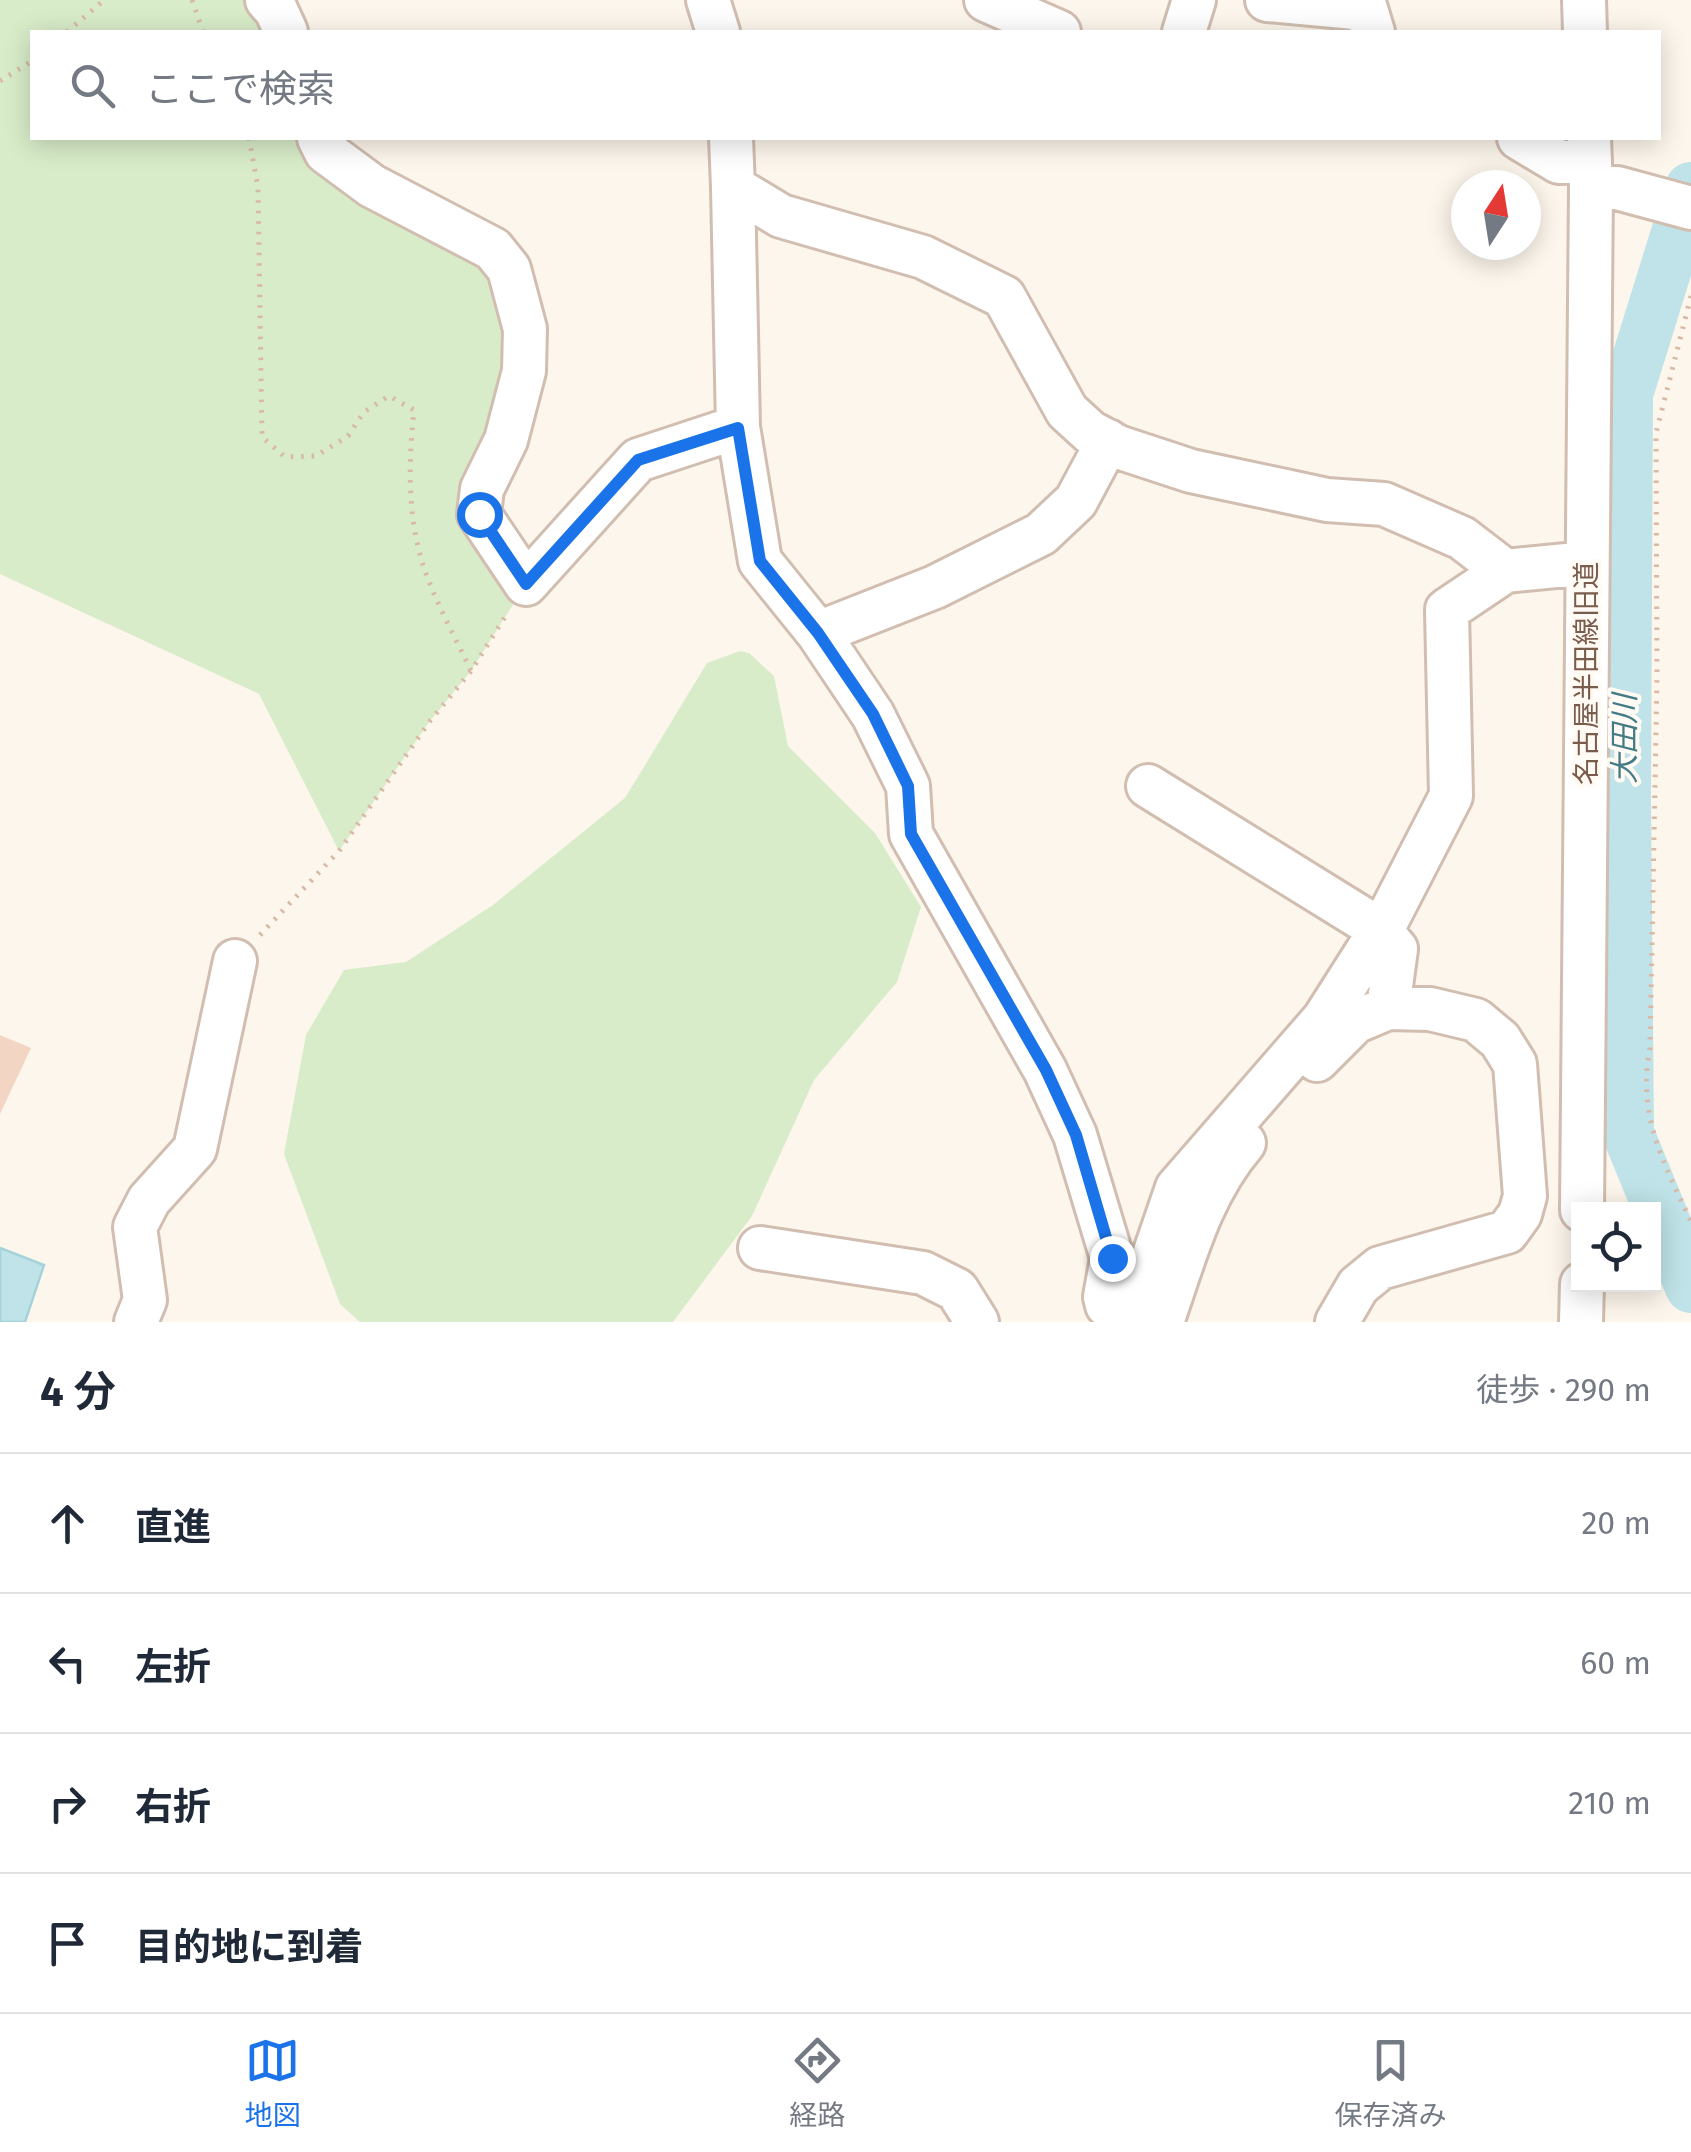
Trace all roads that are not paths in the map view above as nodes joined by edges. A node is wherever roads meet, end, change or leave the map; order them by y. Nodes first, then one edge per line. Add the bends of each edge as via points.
1 (267, 0) edge
2 (708, 0) edge
3 (986, 0) edge
4 (1194, 0) edge
5 (1267, 0) edge
6 (1584, 0) edge
7 (285, 30) edge
8 (717, 30) edge
9 (1054, 30) edge
10 (1185, 30) edge
11 (1372, 30) edge
12 (1585, 30) edge
13 (320, 140) edge
14 (731, 140) edge
15 (1522, 140) edge
16 (1590, 162) edge
17 (733, 187) junction
18 (1679, 204) edge
19 (738, 428) junction
20 (1108, 442) junction
21 (1587, 563) junction
22 (1504, 570) junction
23 (818, 633) junction
24 (1148, 786) dead end
25 (1379, 929) junction
26 (235, 962) road end
27 (1388, 1008) junction
28 (1582, 1202) edge
29 (760, 1248) dead end
30 (1582, 1292) edge
31 (1142, 1321) edge
32 (136, 1322) edge
33 (977, 1322) edge
34 (1336, 1322) edge
35 (1582, 1322) edge

1 - 7 street
2 - 8 street
3 - 9 street
4 - 10 street
5 - 11 street via 1366,10
6 - 12 street
13 - 19 street via 326,152 372,186 495,250 509,268 524,330 524,371 479,514 526,584 638,460
14 - 17 street
15 - 16 street via 1559,162
16 - 18 street via 1617,188
16 - 21 street, 名古屋半田線旧道
17 - 19 street
17 - 20 street via 781,216 924,257 1004,297 1068,410
19 - 23 street via 760,561
20 - 22 street via 1191,471 1328,500 1384,504 1462,538
20 - 23 street via 1076,502 1041,534 935,587
21 - 22 street
21 - 28 street, 名古屋半田線旧道
22 - 25 street via 1446,610 1451,796
23 - 31 street via 873,714 908,786 911,834 1076,1135 1112,1258 1107,1305
24 - 25 street
25 - 27 street via 1396,949
25 - 31 street via 1324,1019 1177,1188
26 - 32 street via 195,1149 148,1200 135,1227 145,1300
27 - 31 street via 1355,1022 1228,1161
27 - 34 street via 1476,1020 1500,1040 1515,1064 1524,1196 1506,1232 1380,1268 1358,1286
29 - 33 street via 924,1273 957,1290
30 - 35 street

